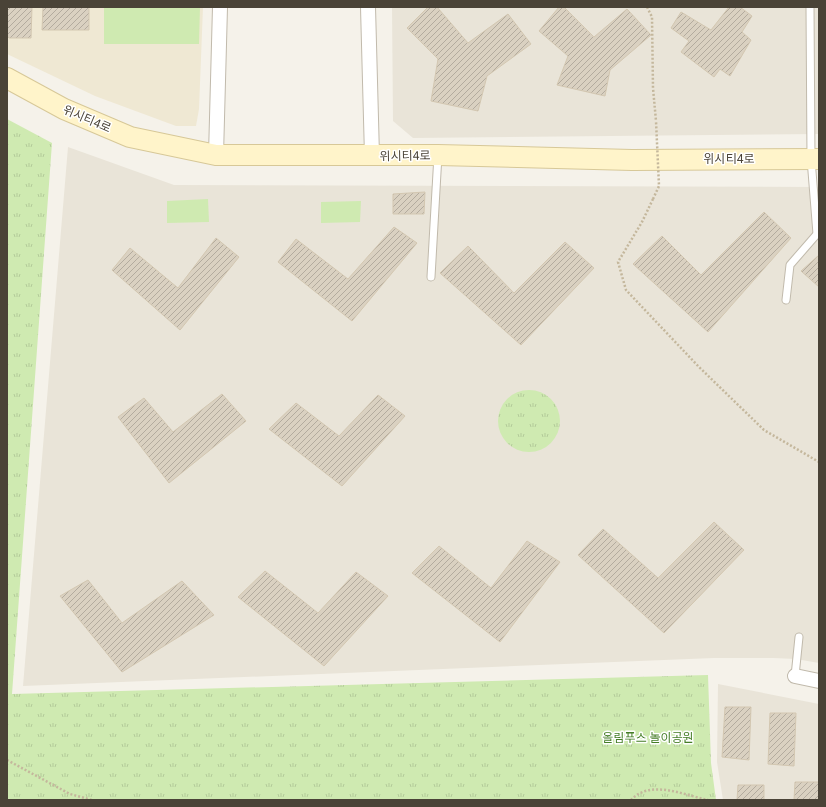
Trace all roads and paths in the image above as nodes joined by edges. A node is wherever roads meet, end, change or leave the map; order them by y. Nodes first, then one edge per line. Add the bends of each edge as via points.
1 (220, 7) edge
2 (368, 7) edge
3 (647, 7) edge
4 (810, 7) edge
5 (7, 78) edge
6 (216, 155) junction
7 (438, 155) junction
8 (372, 156) junction
9 (815, 159) edge
10 (818, 234) edge
11 (431, 277) dead end
12 (786, 300) dead end
13 (819, 462) edge
14 (799, 637) dead end
15 (795, 676) joint
16 (819, 680) edge
17 (7, 760) edge
18 (92, 800) edge
19 (631, 800) edge
20 (708, 800) edge

1 - 6 street
2 - 8 street
3 - 13 path, bridge via 652,17 659,186 642,222 618,262 626,290 699,367 764,430
4 - 9 lane
5 - 6 street, 위시티4로 via 64,110 130,137
6 - 8 street, 위시티4로
7 - 8 street, 위시티4로
7 - 9 street, 위시티4로 via 632,160
7 - 11 lane
9 - 10 lane
10 - 12 lane via 790,265
14 - 15 lane
15 - 16 street
17 - 18 path via 70,794
19 - 20 path via 638,792 657,788

